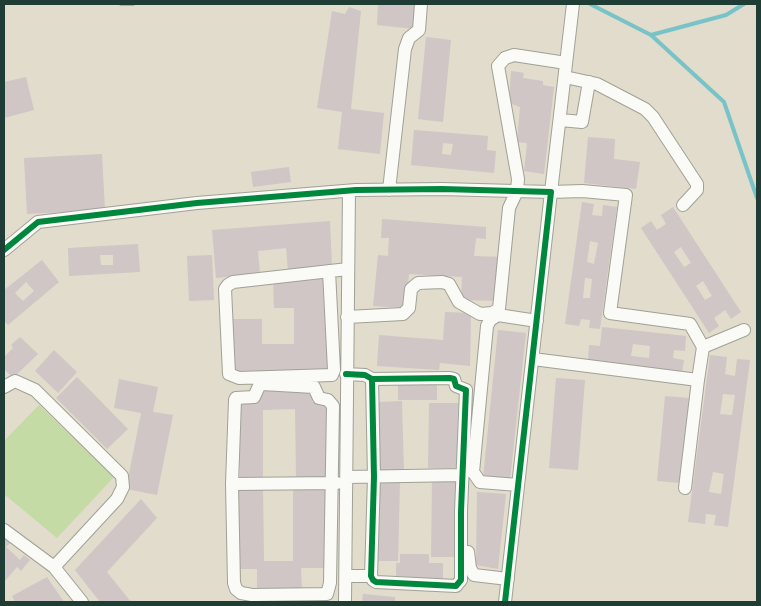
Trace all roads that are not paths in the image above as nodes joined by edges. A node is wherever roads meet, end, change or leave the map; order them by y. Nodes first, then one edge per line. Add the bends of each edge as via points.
1 (421, 4) edge
2 (573, 4) edge
3 (566, 63) junction
4 (565, 77) junction
5 (589, 82) junction
6 (560, 120) junction
7 (389, 190) junction
8 (349, 191) junction
9 (517, 192) junction
10 (551, 192) junction
11 (683, 205) dead end
12 (4, 250) edge
13 (348, 269) junction
14 (329, 271) junction
15 (347, 317) junction
16 (537, 321) junction
17 (744, 330) dead end
18 (703, 347) junction
19 (533, 359) junction
20 (346, 374) junction
21 (372, 379) junction
22 (698, 380) junction
23 (4, 387) edge
24 (464, 475) junction
25 (374, 477) junction
26 (346, 480) junction
27 (330, 483) junction
28 (232, 484) junction
29 (518, 488) junction
30 (685, 488) dead end
31 (4, 530) edge
32 (54, 567) junction
33 (346, 576) junction
34 (371, 576) junction
35 (508, 580) junction
36 (329, 591) junction
37 (346, 597) edge
38 (82, 602) edge
39 (505, 602) edge

1 - 7 street via 419,30 409,38 405,49
2 - 3 street
3 - 4 street
3 - 9 street via 514,55 505,58 498,66 518,179
4 - 5 street
4 - 6 street
5 - 6 street via 582,122
5 - 11 street via 645,109 652,117 697,184 697,190
6 - 10 street
7 - 8 street
7 - 9 street
8 - 12 street via 197,203 38,222
8 - 13 street
9 - 10 street
9 - 15 street via 509,208 500,306 496,311 474,312 459,302 452,288 442,282 418,283 411,289 409,308 403,314
10 - 16 street
10 - 18 street via 626,195 610,313 690,324
13 - 14 street
13 - 15 street
14 - 14 street via 332,375 239,378 230,374 225,289 228,285
15 - 20 street
16 - 19 street
16 - 29 street via 498,315 487,326 474,472 480,482
17 - 18 street
18 - 22 street
19 - 22 street
19 - 29 street
20 - 21 street via 365,375
20 - 26 street
21 - 24 street via 450,378 458,387 464,388
21 - 25 street
22 - 30 street
23 - 32 street via 15,381 35,390 122,476 123,488 117,499
24 - 25 street
24 - 34 street via 461,580 456,586 376,582
25 - 26 street
25 - 34 street
26 - 27 street
26 - 33 street
27 - 28 street
27 - 28 street via 331,402 319,398 314,387 262,384 254,397 235,400
27 - 36 street
28 - 36 street via 236,589 252,595 321,595
29 - 35 street
29 - 35 street via 475,486 471,487 468,499 471,571 478,576
31 - 32 street
32 - 38 street
33 - 34 street
33 - 37 street
35 - 39 street
36 - 37 street

